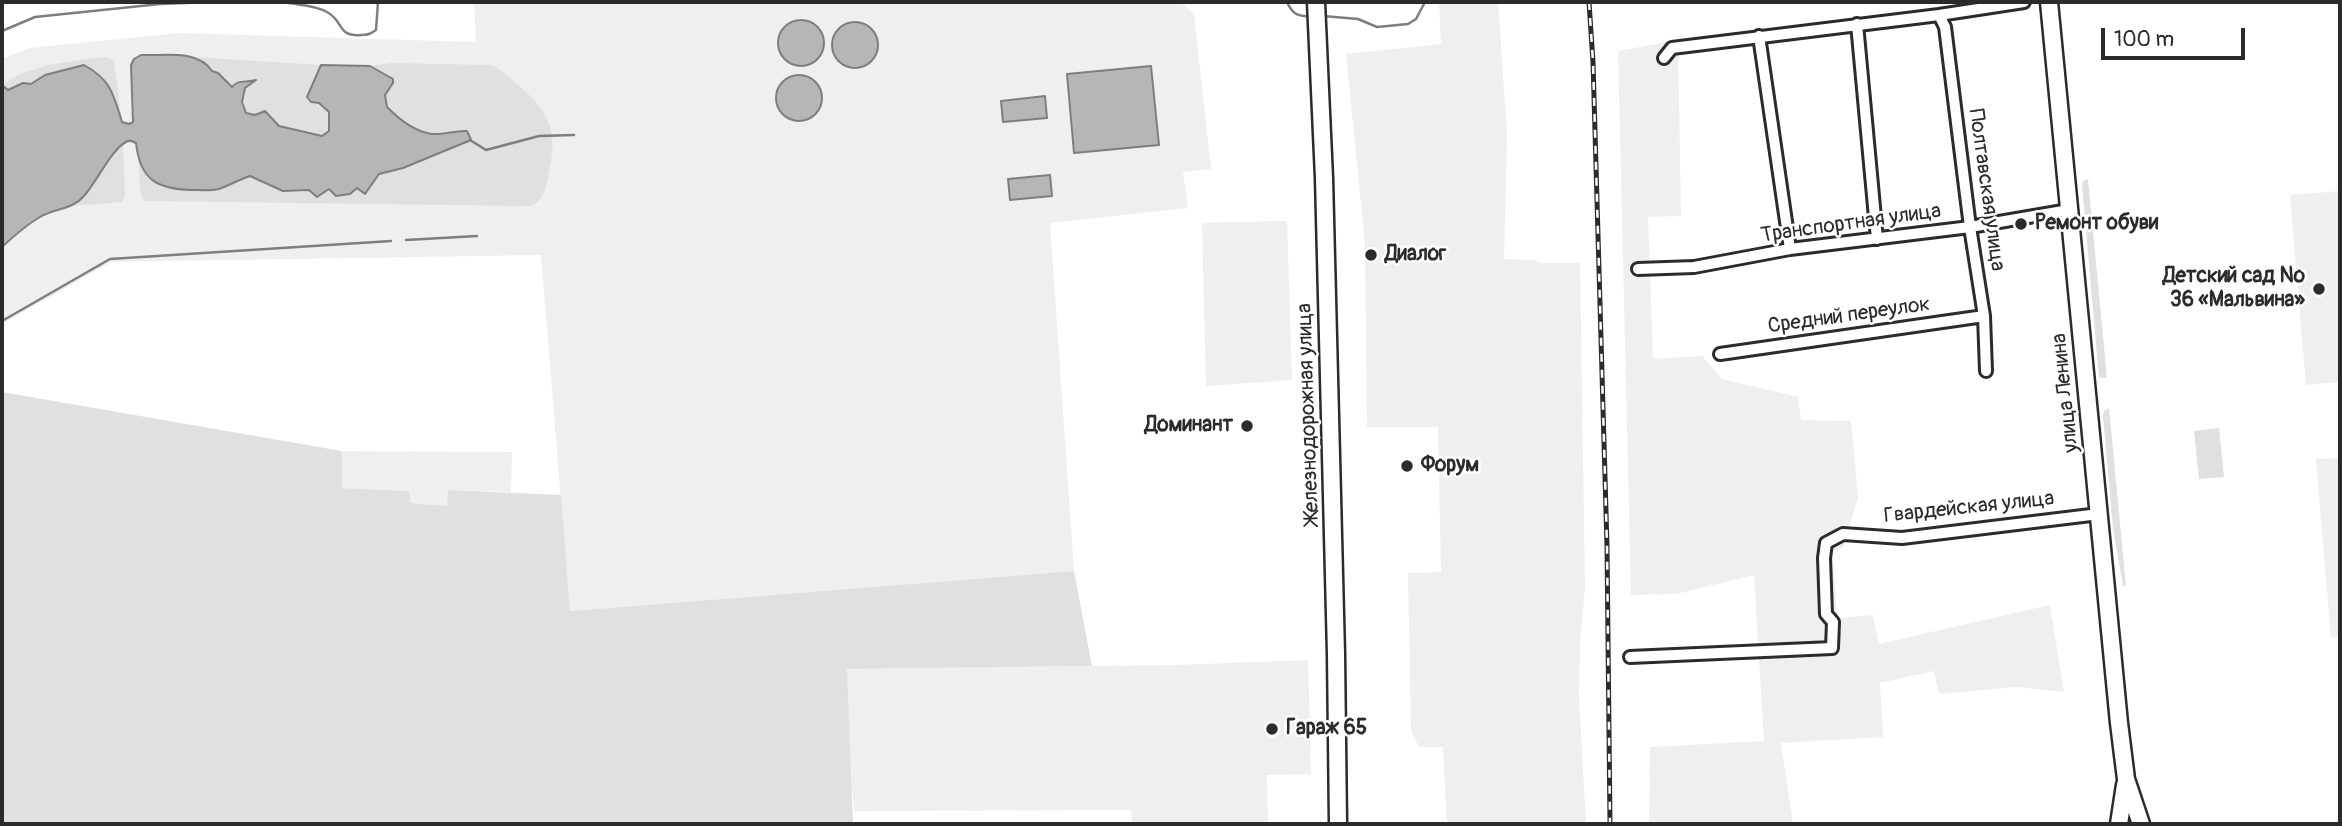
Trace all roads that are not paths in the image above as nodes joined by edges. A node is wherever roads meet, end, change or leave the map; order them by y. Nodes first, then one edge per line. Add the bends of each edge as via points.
1 (1316, 2) edge
2 (2024, 2) edge
3 (2049, 2) edge
4 (1939, 15) junction
5 (1857, 24) junction
6 (1759, 36) junction
7 (1664, 58) dead end
8 (2069, 210) junction
9 (1970, 227) junction
10 (1877, 239) junction
11 (1790, 249) junction
12 (1638, 269) dead end
13 (1984, 316) junction
14 (1720, 354) dead end
15 (1986, 371) dead end
16 (2099, 514) junction
17 (1630, 657) dead end
18 (2126, 779) junction
19 (1339, 823) edge
20 (2119, 824) edge
21 (2141, 824) edge

1 - 19 main road, Железнодорожная улица
2 - 4 street
3 - 8 main road, улица Ленина
4 - 5 street
4 - 9 street, Полтавская улица via 1945,27
5 - 6 street
5 - 10 street
6 - 7 street via 1672,48
6 - 11 street
8 - 9 street, Транспортная улица
8 - 16 main road, улица Ленина
9 - 10 street, Транспортная улица
9 - 13 street, Полтавская улица
10 - 11 street, Транспортная улица
11 - 12 street, Транспортная улица via 1694,267
13 - 14 street, Средний переулок
13 - 15 street, Полтавская улица
16 - 17 street, Гвардейская улица via 1902,538 1843,534 1826,543 1824,558 1832,648
16 - 18 main road, улица Ленина
18 - 20 main road
18 - 21 main road

